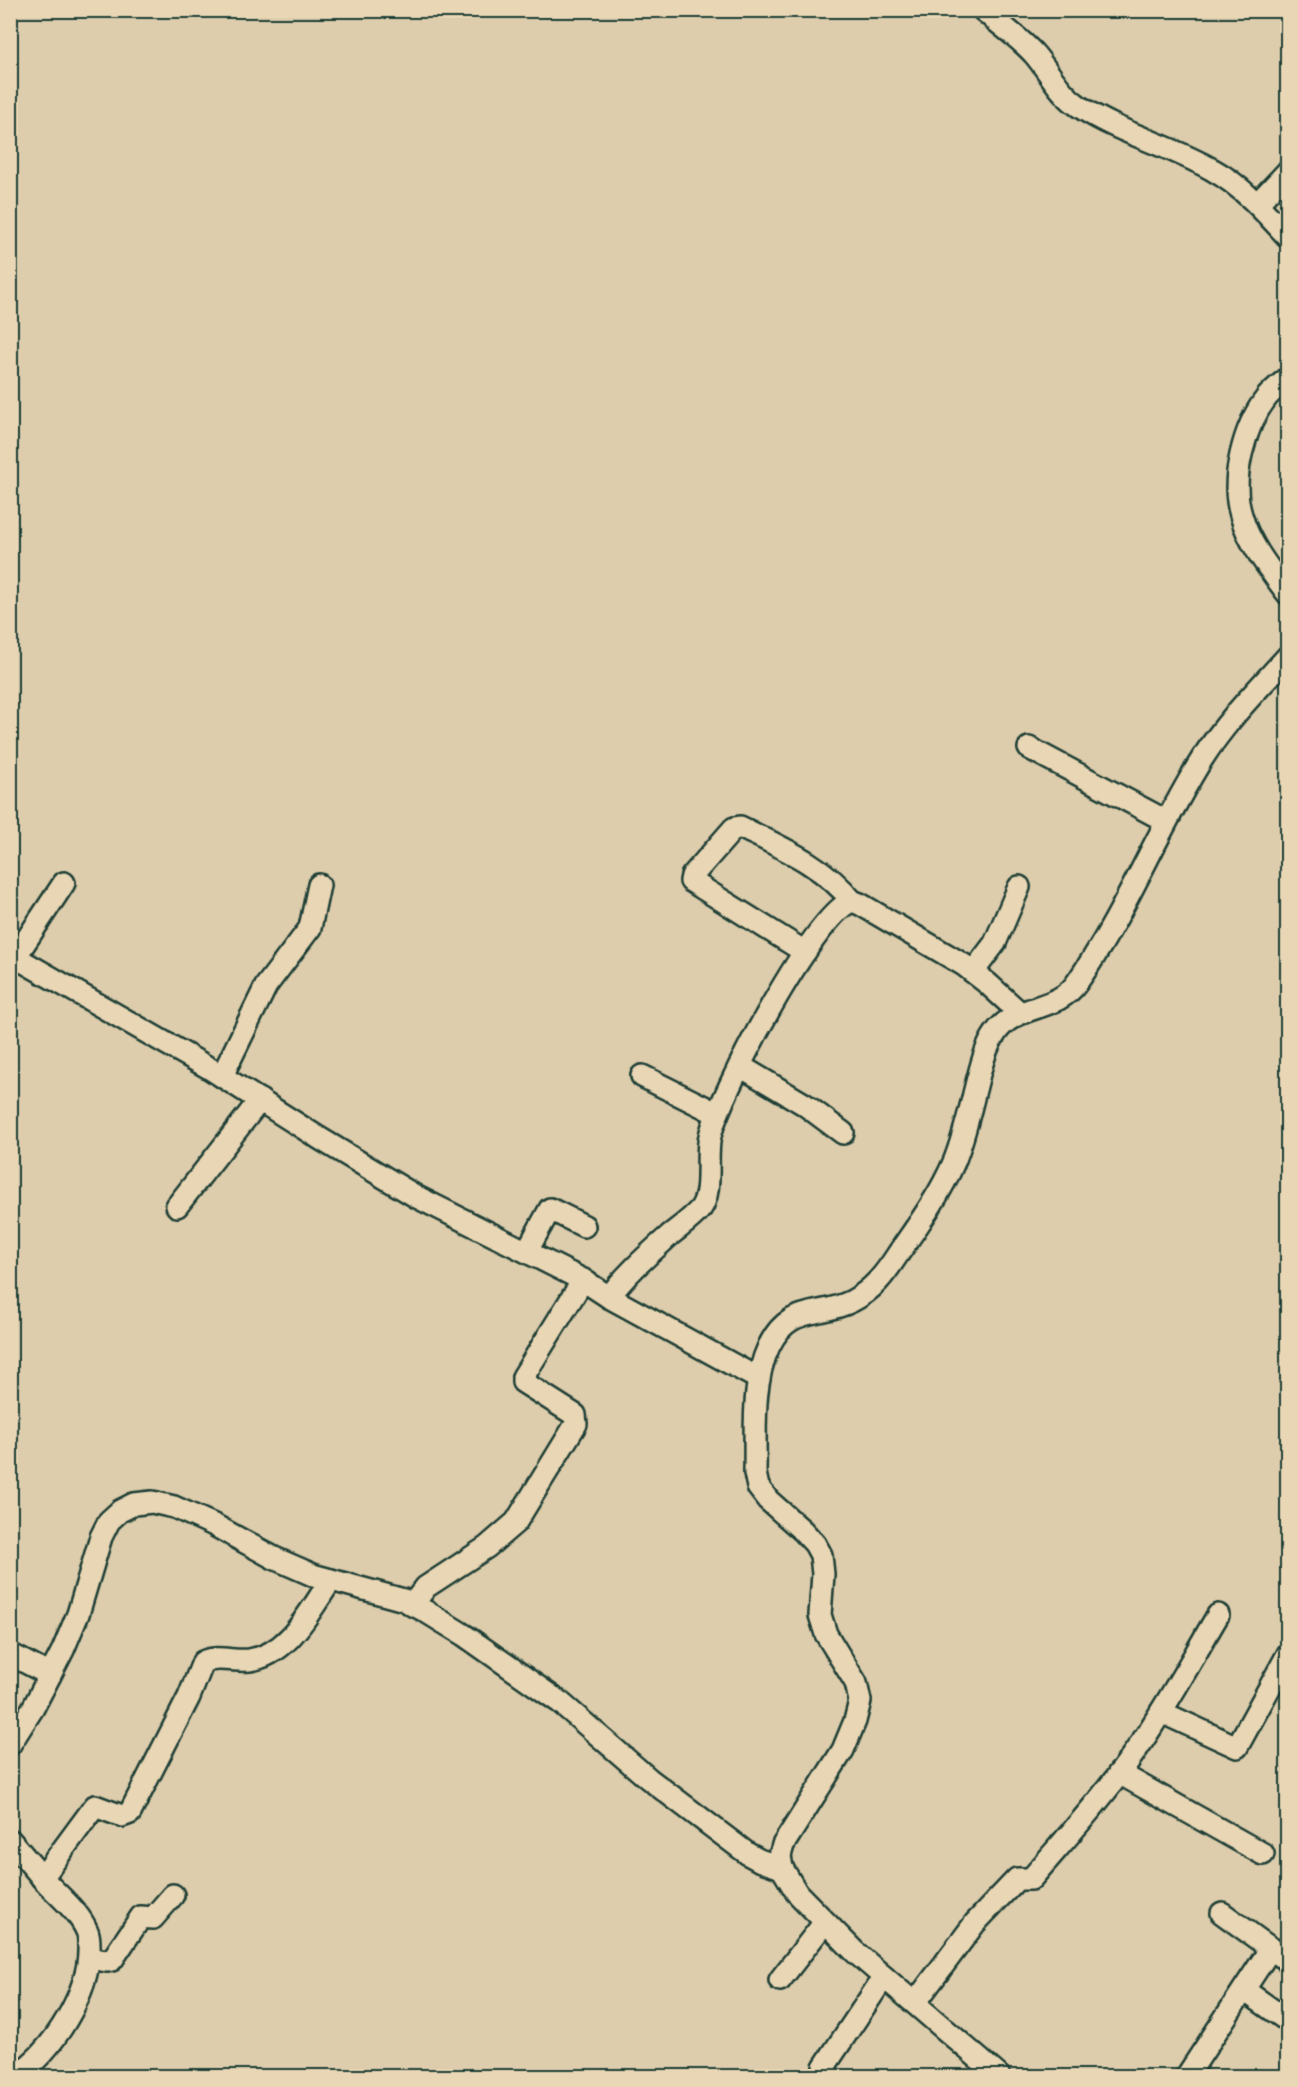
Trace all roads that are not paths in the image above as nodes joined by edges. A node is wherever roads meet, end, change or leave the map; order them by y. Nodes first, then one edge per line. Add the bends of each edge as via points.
1 (983, 10) edge
2 (1287, 171) edge
3 (1257, 204) junction
4 (1287, 237) edge
5 (1287, 378) edge
6 (1287, 594) edge
7 (1287, 656) edge
8 (1029, 748) dead end
9 (1166, 821) junction
10 (64, 883) dead end
11 (319, 885) dead end
12 (1020, 887) dead end
13 (852, 901) junction
14 (805, 952) junction
15 (13, 955) edge
16 (973, 972) junction
17 (1020, 1012) junction
18 (740, 1066) junction
19 (222, 1076) junction
20 (642, 1076) dead end
21 (260, 1100) junction
22 (716, 1113) junction
23 (843, 1133) dead end
24 (177, 1206) dead end
25 (585, 1226) dead end
26 (527, 1251) junction
27 (583, 1280) junction
28 (609, 1297) junction
29 (759, 1379) junction
30 (331, 1580) junction
31 (412, 1605) junction
32 (1218, 1615) dead end
33 (10, 1654) edge
34 (1287, 1654) edge
35 (50, 1675) junction
36 (1281, 1681) edge
37 (1161, 1712) junction
38 (10, 1744) edge
39 (1119, 1773) junction
40 (10, 1840) edge
41 (1263, 1854) dead end
42 (782, 1868) junction
43 (42, 1878) junction
44 (173, 1895) dead end
45 (1222, 1913) dead end
46 (825, 1922) junction
47 (1270, 1948) junction
48 (89, 1958) junction
49 (1287, 1961) edge
50 (884, 1977) junction
51 (780, 1980) dead end
52 (1244, 1989) junction
53 (915, 2003) junction
54 (1287, 2021) edge
55 (15, 2076) edge
56 (829, 2076) edge
57 (999, 2076) edge
58 (1187, 2076) edge

1 - 3 street via 1035,56 1078,106 1214,170
2 - 3 street
3 - 4 street
5 - 6 street via 1267,397 1256,417 1244,444 1236,481 1241,515 1260,556
7 - 9 street via 1228,721
8 - 9 street
9 - 17 street via 1108,935 1074,987 1050,1003
10 - 15 street
11 - 19 street via 310,928 266,986
12 - 16 street via 995,943
13 - 14 street via 838,909
13 - 14 street via 802,858 740,827 734,828 691,881
13 - 16 street
14 - 18 street
15 - 19 street
16 - 17 street
17 - 29 street via 995,1034 984,1056 954,1161 939,1193 882,1278 849,1303 791,1318 769,1346
18 - 22 street
18 - 23 street via 804,1104
19 - 21 street
20 - 22 street
21 - 24 street
21 - 26 street via 417,1197
22 - 28 street via 709,1138 707,1191 701,1207 637,1265
25 - 26 street via 550,1209
26 - 27 street
27 - 28 street
27 - 31 street via 523,1382 574,1415 576,1424 516,1522 487,1547 426,1587
28 - 29 street
29 - 42 street via 758,1487 803,1531 821,1555 820,1615 826,1634 856,1683 860,1701 843,1750 783,1845
30 - 31 street
30 - 35 street via 274,1558 174,1508 152,1502 134,1504 109,1521 101,1537 78,1614
30 - 43 street via 278,1650 248,1660 203,1662 130,1813 122,1816 95,1806
31 - 42 street via 553,1696 649,1779 748,1854
32 - 37 street
33 - 35 street
34 - 36 street
35 - 38 street
36 - 37 street via 1237,1747
37 - 39 street
39 - 41 street
39 - 53 street via 1031,1879 1017,1879 981,1916
40 - 43 street
42 - 46 street via 797,1893
43 - 48 street via 88,1933
44 - 48 street via 153,1918 141,1917 112,1960
45 - 47 street
46 - 50 street
46 - 51 street
47 - 49 street
47 - 52 street
48 - 55 street via 80,1992 64,2022 28,2068
50 - 53 street
50 - 56 street via 824,2067 823,2072
52 - 54 street
52 - 58 street
53 - 57 street

